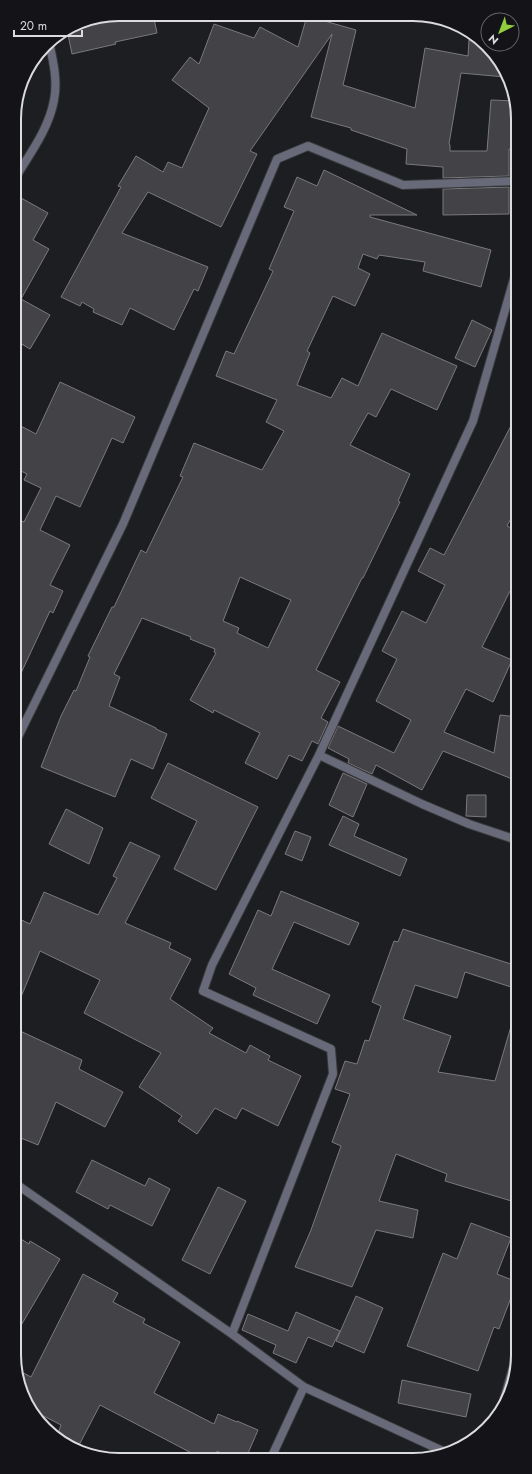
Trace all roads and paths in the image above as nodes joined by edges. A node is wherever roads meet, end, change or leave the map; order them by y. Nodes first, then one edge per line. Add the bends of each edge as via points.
1 (51, 49) edge
2 (21, 168) edge
3 (511, 181) edge
4 (511, 289) edge
5 (21, 731) edge
6 (319, 755) junction
7 (511, 838) edge
8 (21, 1187) edge
9 (232, 1334) junction
10 (304, 1387) junction
11 (440, 1450) edge
12 (273, 1453) edge

1 - 2 street via 54,66 54,99 46,126
3 - 5 street via 403,185 308,146 277,159 123,524
4 - 6 street via 473,421
6 - 7 street via 422,804
6 - 9 street via 212,965 203,991 331,1049 333,1074
8 - 9 street
9 - 10 street
10 - 11 street
10 - 12 street

